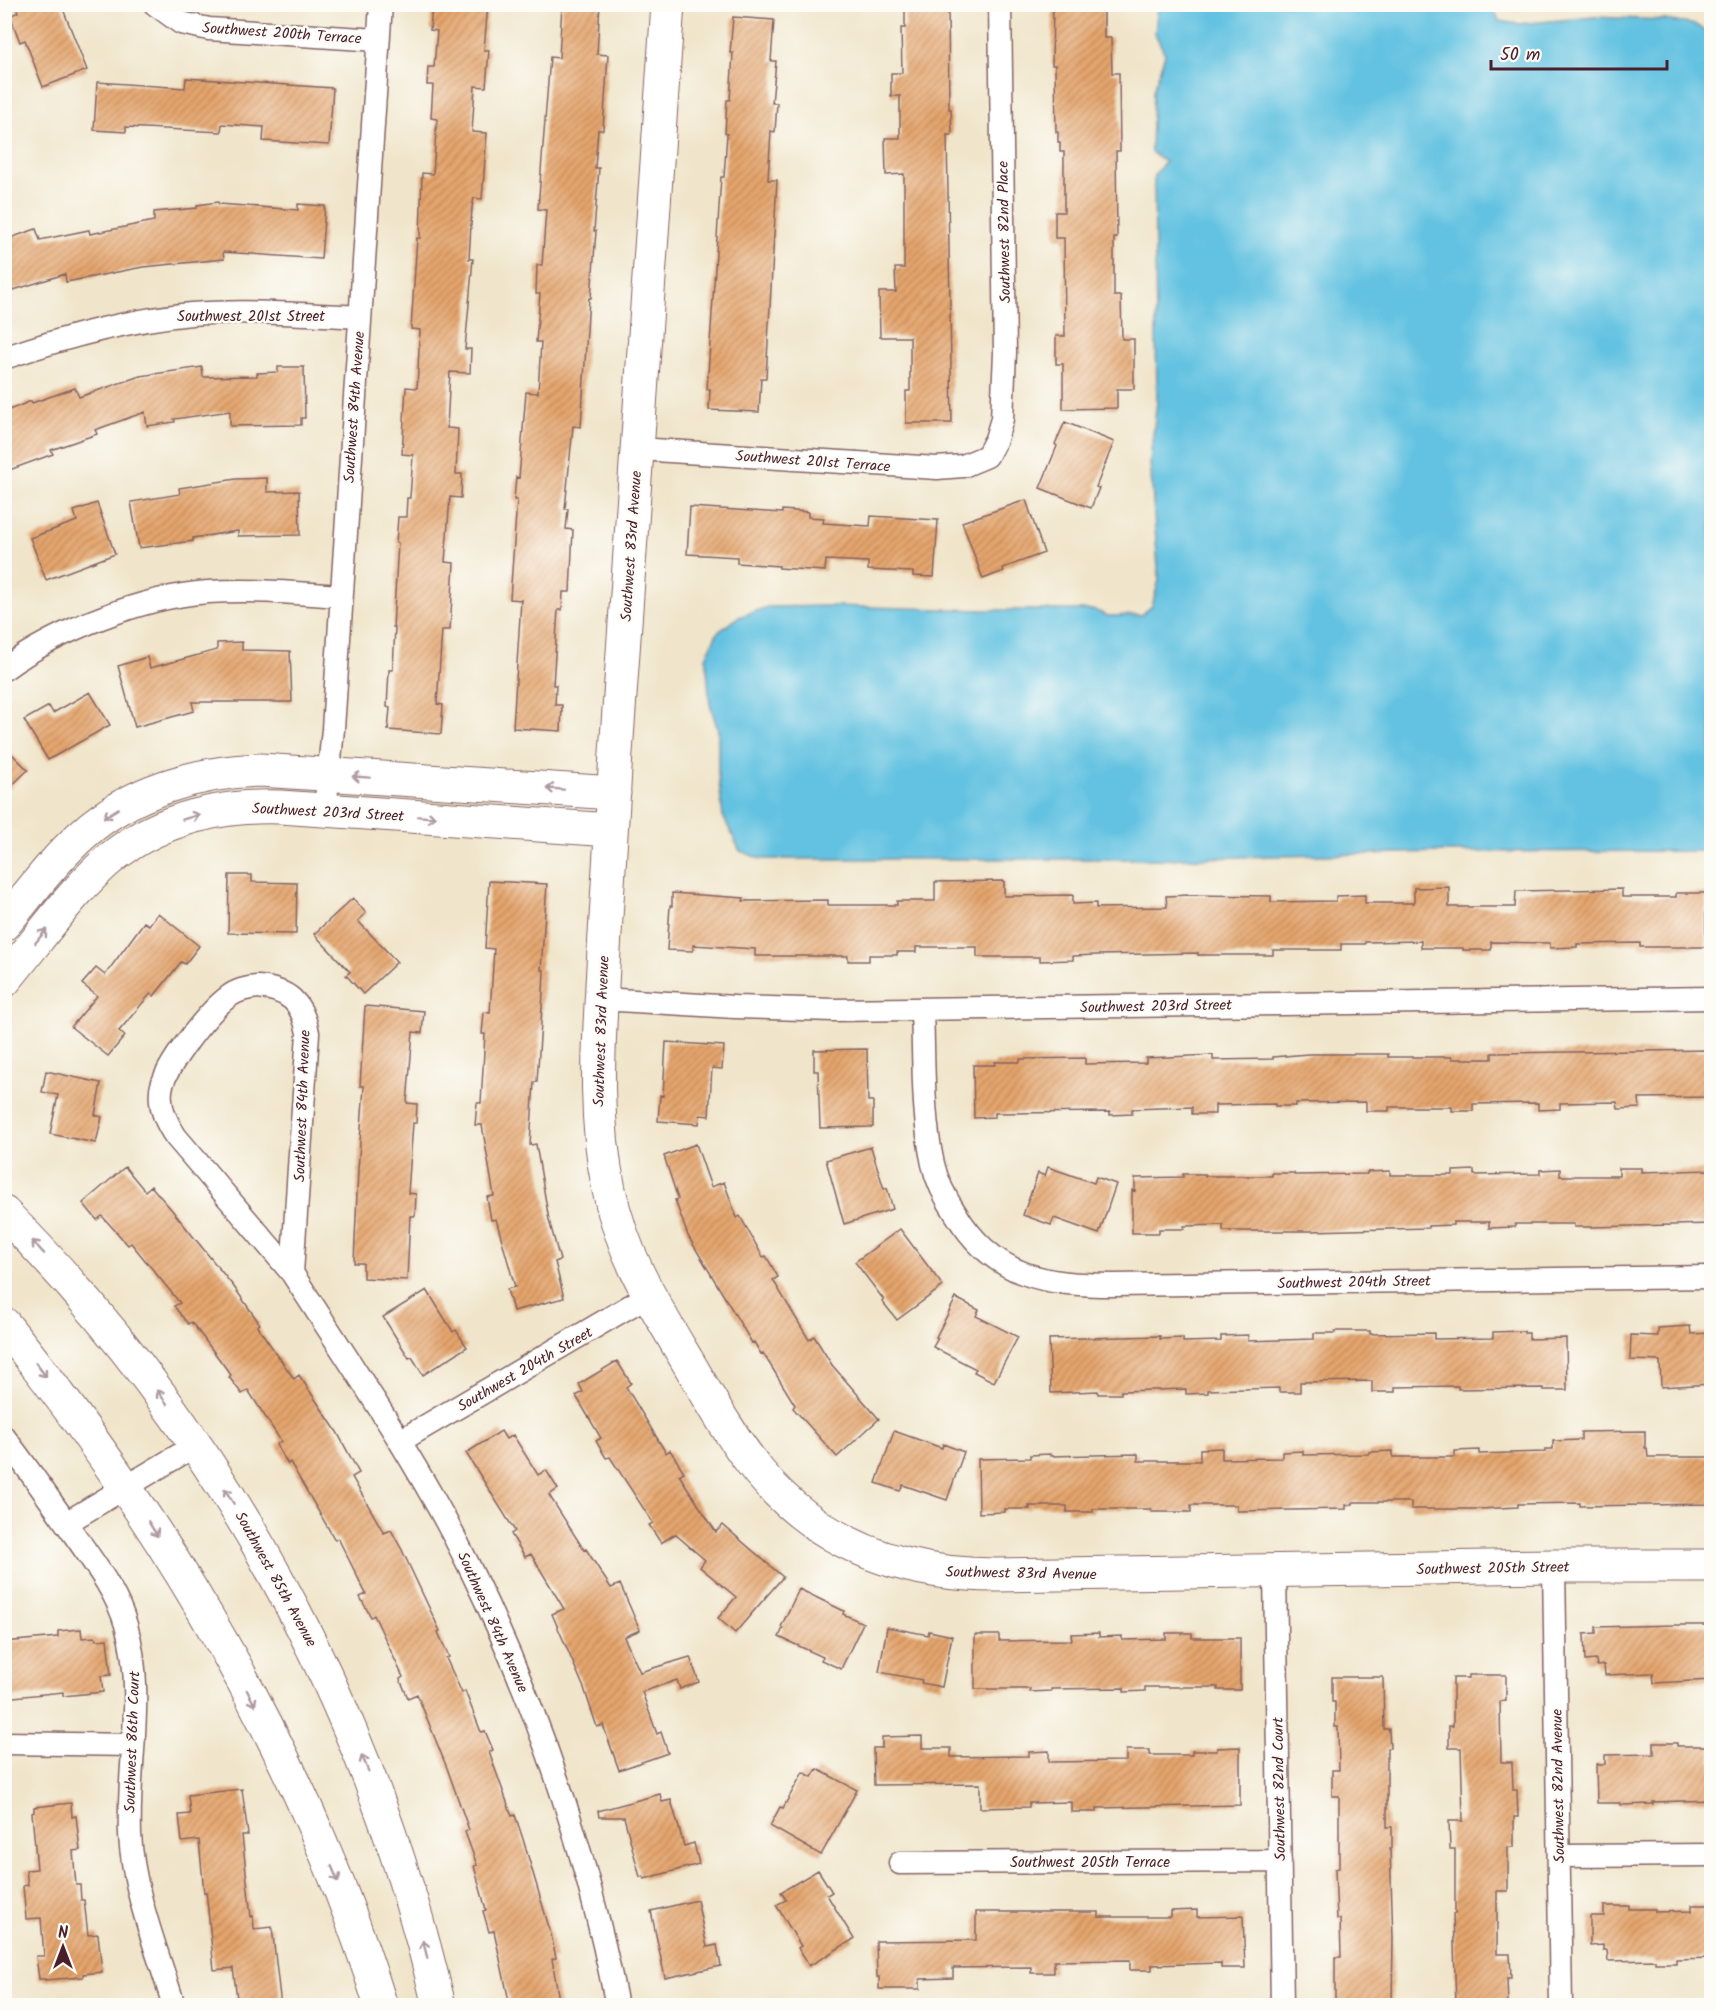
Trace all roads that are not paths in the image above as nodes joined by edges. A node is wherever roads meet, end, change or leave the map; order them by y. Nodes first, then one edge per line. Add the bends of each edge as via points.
1 (155, 4) edge
2 (381, 4) edge
3 (668, 4) edge
4 (1000, 4) edge
5 (378, 40) junction
6 (360, 317) junction
7 (4, 357) edge
8 (638, 449) junction
9 (987, 456) joint
10 (341, 596) junction
11 (4, 669) edge
12 (328, 775) junction
13 (614, 793) junction
14 (325, 810) junction
15 (611, 830) junction
16 (4, 924) edge
17 (4, 981) edge
18 (1712, 998) edge
19 (601, 999) junction
20 (922, 1009) junction
21 (4, 1213) edge
22 (292, 1273) junction
23 (1712, 1277) edge
24 (650, 1295) junction
25 (4, 1324) edge
26 (4, 1437) edge
27 (400, 1441) junction
28 (196, 1445) junction
29 (125, 1486) junction
30 (66, 1523) junction
31 (1554, 1566) junction
32 (1712, 1566) edge
33 (1275, 1572) junction
34 (4, 1743) edge
35 (133, 1744) junction
36 (1712, 1855) edge
37 (1559, 1856) junction
38 (1280, 1861) junction
39 (900, 1863) dead end
40 (174, 2006) edge
41 (381, 2006) edge
42 (439, 2006) edge
43 (617, 2006) edge
44 (1282, 2006) edge
45 (1561, 2006) edge

1 - 5 street, Southwest 200th Terrace via 181,23 209,29
2 - 5 street, Southwest 84th Avenue
3 - 8 street, Southwest 83rd Avenue
4 - 9 street, Southwest 82nd Place via 1005,353 1002,419
5 - 6 street, Southwest 84th Avenue
6 - 7 street, Southwest 201st Street via 277,313 183,315 112,326
6 - 10 street, Southwest 84th Avenue
8 - 9 street, Southwest 201st Terrace via 921,468 952,468
8 - 13 street, Southwest 83rd Avenue
10 - 11 street via 231,591 169,598 89,623
10 - 12 street, Southwest 84th Avenue
13 -> 12 street
12 - 14 street, Southwest 84th Avenue
12 -> 16 street via 229,772 190,778 131,802 83,834
13 - 15 street, Southwest 83rd Avenue
14 -> 15 street, Southwest 203rd Street
17 -> 14 street, Southwest 203rd Street via 87,881 115,855 151,833 217,810
15 - 19 street, Southwest 83rd Avenue
18 - 20 street, Southwest 203rd Street
19 - 20 street, Southwest 203rd Street via 799,1009
19 - 24 street, Southwest 83rd Avenue via 597,1092 601,1147 618,1229
20 - 23 street, Southwest 204th Street via 927,1127 934,1167 945,1197 985,1252 1001,1263 1038,1277 1079,1285
28 -> 21 street, Southwest 85th Avenue via 97,1314
22 - 22 street, Southwest 84th Avenue via 308,1033 296,1001 279,990 249,988 218,1005 166,1072 161,1091 163,1113 176,1137
22 - 27 street, Southwest 84th Avenue
24 - 27 street, Southwest 204th Street
24 - 33 street, Southwest 83rd Avenue via 707,1394 756,1468 805,1517 862,1550 906,1566 956,1574
25 -> 29 street
26 - 30 street, Southwest 86th Court
27 - 43 street, Southwest 84th Avenue via 468,1564 535,1716 589,1884
28 - 29 street
42 -> 28 street, Southwest 85th Avenue via 394,1841 349,1725 284,1589
29 - 30 street
29 -> 41 street via 241,1678 286,1767 341,1889
30 - 35 street, Southwest 86th Court via 107,1584 125,1622 134,1659
31 - 32 street, Southwest 205th Street
31 - 33 street, Southwest 205th Street
31 - 37 street, Southwest 82nd Avenue
33 - 38 street, Southwest 82nd Court
34 - 35 street
35 - 40 street, Southwest 86th Court via 133,1867
36 - 37 street
37 - 45 street, Southwest 82nd Avenue
38 - 39 street, Southwest 205th Terrace
38 - 44 street, Southwest 82nd Court

